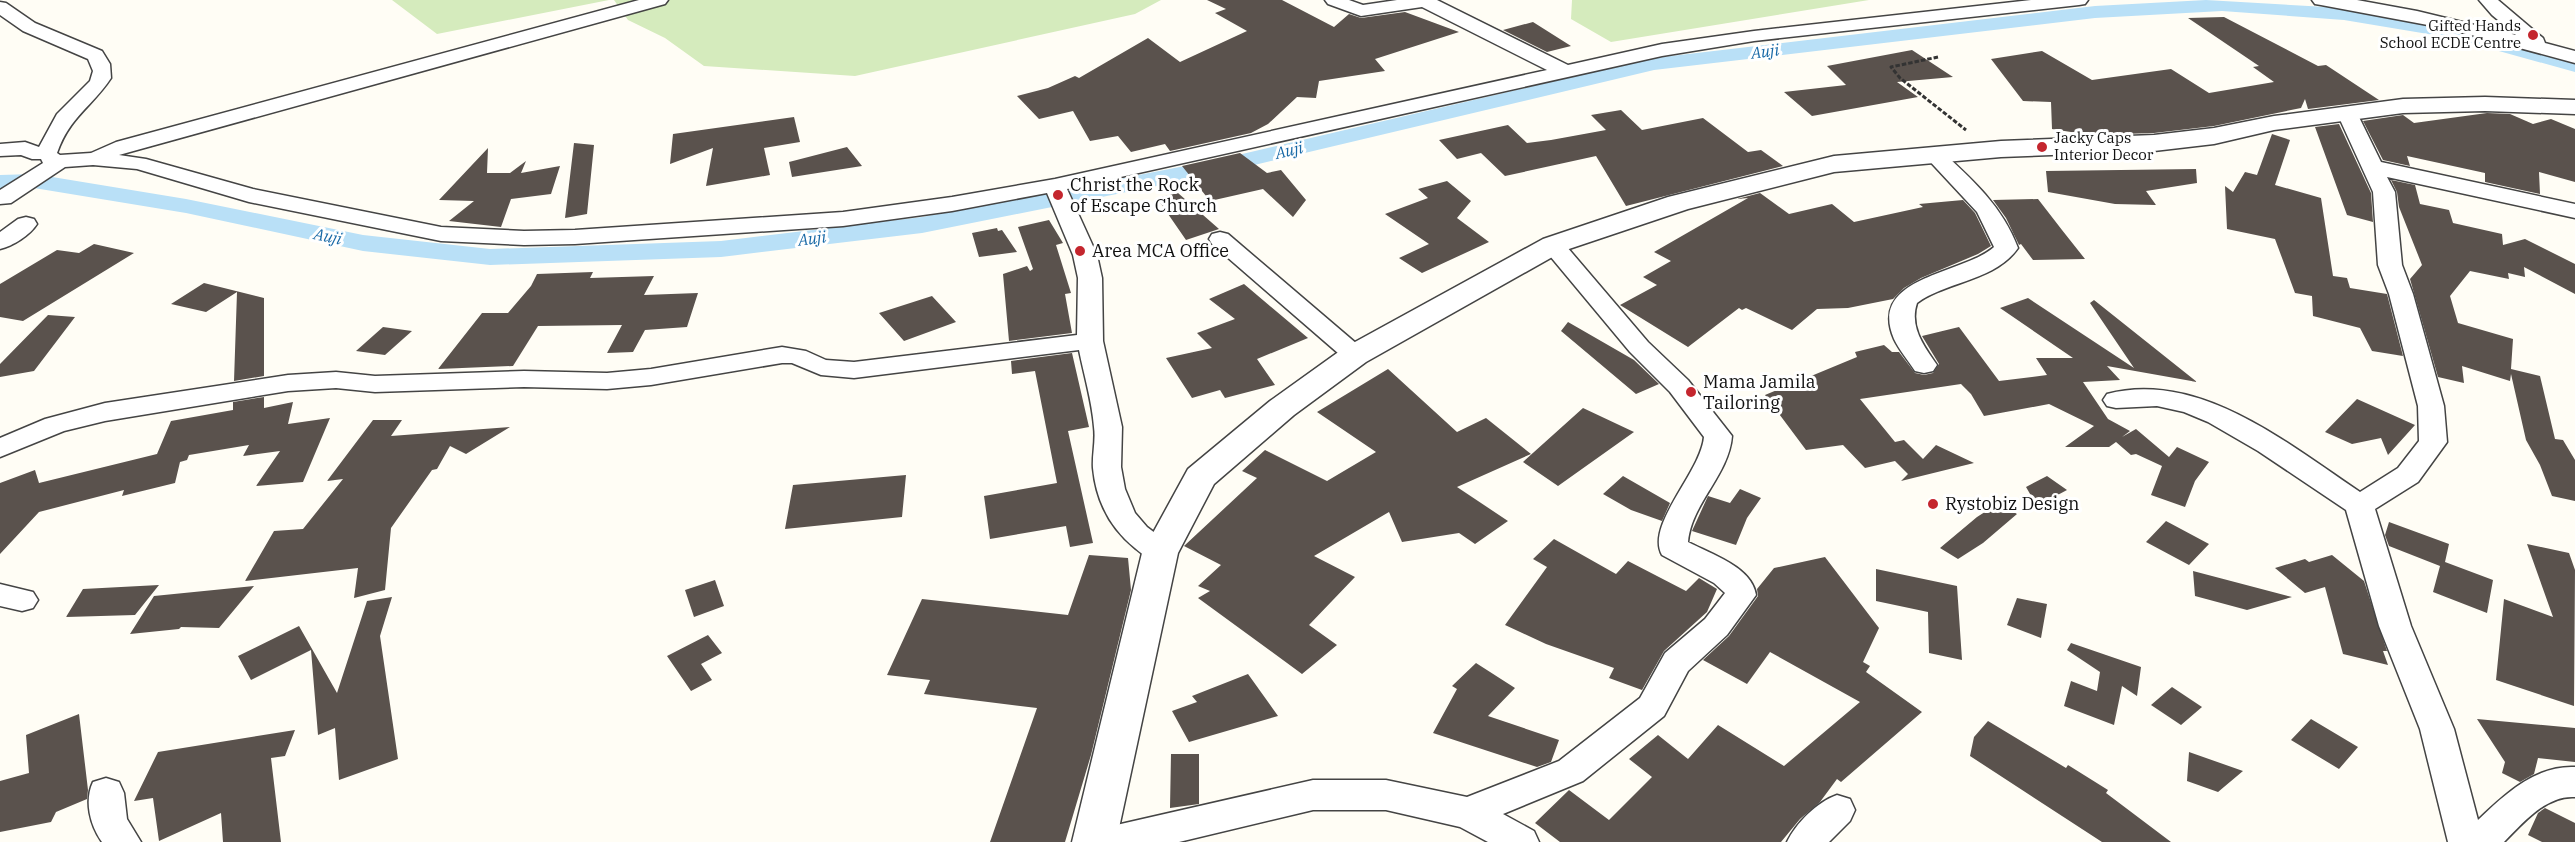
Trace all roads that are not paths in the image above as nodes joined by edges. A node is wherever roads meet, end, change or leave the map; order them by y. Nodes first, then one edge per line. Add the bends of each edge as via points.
1 (659, 0) edge
2 (1334, 0) edge
3 (2079, 0) edge
4 (2321, 0) edge
5 (2488, 0) edge
6 (1423, 1) edge
7 (0, 8) edge
8 (2544, 48) junction
9 (2575, 57) edge
10 (1564, 71) junction
11 (2575, 106) edge
12 (2347, 113) junction
13 (0, 150) edge
14 (1933, 154) junction
15 (93, 159) junction
16 (53, 160) junction
17 (2373, 167) junction
18 (1060, 196) junction
19 (3, 198) dead end
20 (2575, 211) edge
21 (26, 224) dead end
22 (1220, 239) dead end
23 (0, 242) edge
24 (1553, 245) junction
25 (1090, 341) junction
26 (1355, 355) junction
27 (1924, 365) dead end
28 (2116, 400) dead end
29 (0, 448) edge
30 (2359, 505) junction
31 (1160, 553) junction
32 (2575, 782) edge
33 (106, 793) dead end
34 (1837, 810) dead end
35 (1468, 813) junction
36 (123, 842) edge
37 (1094, 842) edge
38 (1112, 842) edge
39 (1521, 842) edge
40 (1805, 842) edge
41 (2466, 842) edge
42 (2480, 842) edge

1 - 15 street via 123,146
2 - 6 street via 1361,11
3 - 10 street via 1754,36
4 - 8 street via 2420,17
5 - 8 street
6 - 10 street
7 - 16 street via 29,27 95,55 102,63 99,84 73,107 52,137
8 - 9 street
10 - 18 street
11 - 12 street via 2403,106
12 - 14 street via 2154,143
12 - 17 street
13 - 16 street via 25,148
14 - 24 street via 1834,164 1678,203
14 - 27 street via 1989,212 2006,248 1999,257 1975,270 1907,299 1902,308 1905,336
15 - 16 street
15 - 18 street via 139,163 249,195 441,234 524,238 843,219 952,204
16 - 19 street
17 - 20 street
17 - 30 street via 2384,192 2390,266 2431,406 2433,441 2408,475
18 - 25 street via 1085,255 1090,278
21 - 23 street
22 - 26 street
24 - 26 street
24 - 35 street via 1639,347 1679,386 1718,436 1717,449 1674,525 1673,547 1725,575 1740,588 1741,595 1716,627 1676,662 1652,707 1571,771
25 - 29 street via 854,370 821,367 797,356 782,355 607,381 288,383 105,412
25 - 31 street via 1108,427 1111,489 1122,517
26 - 31 street via 1282,408 1200,477
28 - 30 street via 2150,396 2191,405 2232,425
30 - 41 street via 2396,626 2437,729
31 - 37 street
32 - 42 street via 2551,784 2517,807
33 - 36 street via 110,824
34 - 40 street
35 - 38 street via 1386,795 1313,795
35 - 39 street

